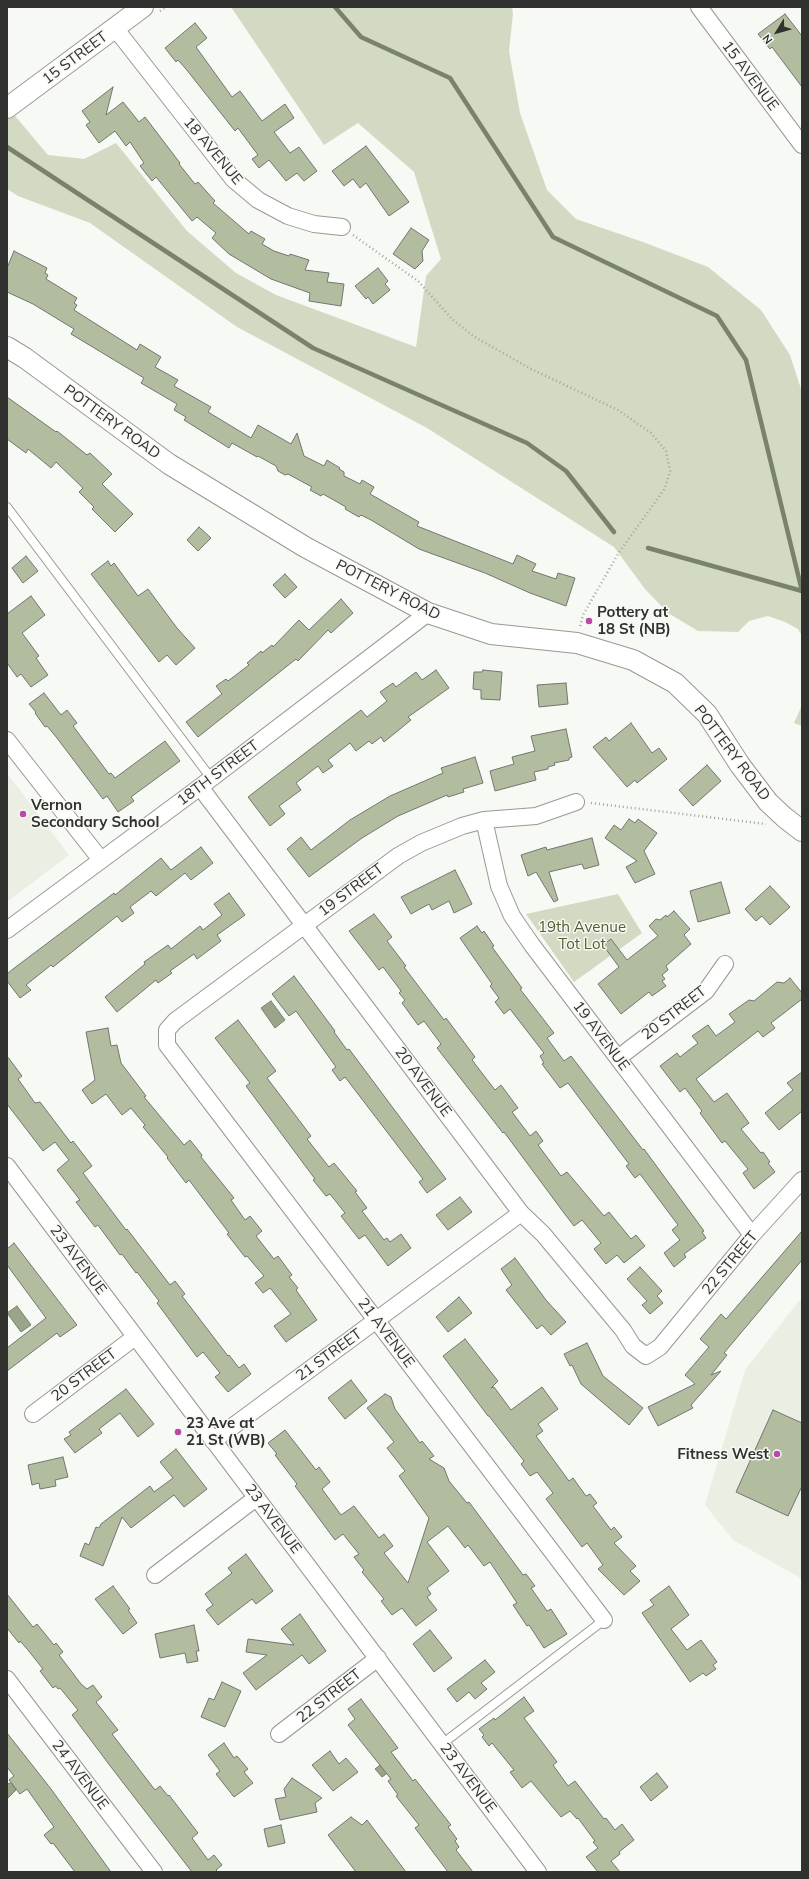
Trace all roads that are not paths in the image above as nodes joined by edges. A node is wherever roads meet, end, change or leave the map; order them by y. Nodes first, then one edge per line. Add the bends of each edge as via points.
1 (143, 7) edge
2 (699, 7) edge
3 (115, 28) junction
4 (7, 108) edge
5 (802, 145) edge
6 (342, 227) road end
7 (7, 347) edge
8 (7, 507) edge
9 (428, 613) junction
10 (7, 740) edge
11 (206, 783) junction
12 (576, 802) road end
13 (484, 820) junction
14 (802, 831) edge
15 (101, 860) junction
16 (304, 924) junction
17 (7, 930) edge
18 (725, 964) dead end
19 (167, 1045) joint
20 (618, 1058) junction
21 (9, 1174) edge
22 (802, 1180) edge
23 (521, 1213) junction
24 (752, 1235) junction
25 (377, 1320) junction
26 (135, 1337) junction
27 (660, 1347) joint
28 (33, 1414) dead end
29 (213, 1441) junction
30 (256, 1498) junction
31 (154, 1575) dead end
32 (604, 1620) joint
33 (378, 1658) junction
34 (7, 1679) edge
35 (279, 1734) dead end
36 (442, 1744) junction
37 (154, 1872) edge
38 (538, 1872) edge

1 - 3 street, 15 STREET
2 - 5 street, 15 AVENUE
3 - 4 street, 15 STREET
3 - 6 street, 18 AVENUE via 233,180 258,200 288,216 314,224
7 - 9 street, POTTERY ROAD via 169,464 305,548
8 - 11 lane
9 - 11 street, 18TH STREET
9 - 14 street, POTTERY ROAD via 491,634 576,643 633,660 675,683 707,714 768,802
10 - 15 street
11 - 15 street, 18TH STREET
11 - 16 street, 20 AVENUE
12 - 13 street, 19 STREET via 536,816
13 - 16 street, 19 STREET via 446,832 398,856
13 - 20 street, 19 AVENUE via 499,886 512,916
15 - 17 street, 18TH STREET
16 - 19 street, 19 STREET via 175,1021 167,1030
16 - 23 street, 20 AVENUE
18 - 20 street, 20 STREET via 706,991
19 - 25 street, 21 AVENUE
20 - 24 street, 19 AVENUE
21 - 26 street, 23 AVENUE
22 - 24 street, 22 STREET
23 - 25 street, 21 STREET
23 - 27 street, 20 AVENUE via 553,1246 623,1330 633,1346 646,1356
24 - 27 street, 22 STREET
25 - 29 street, 21 STREET
25 - 32 street, 21 AVENUE
26 - 28 street, 20 STREET
26 - 29 street, 23 AVENUE
29 - 30 street, 23 AVENUE
30 - 31 street
30 - 33 street, 23 AVENUE
32 - 36 lane
33 - 35 street, 22 STREET
33 - 36 street, 23 AVENUE
34 - 37 street, 24 AVENUE
36 - 38 street, 23 AVENUE

